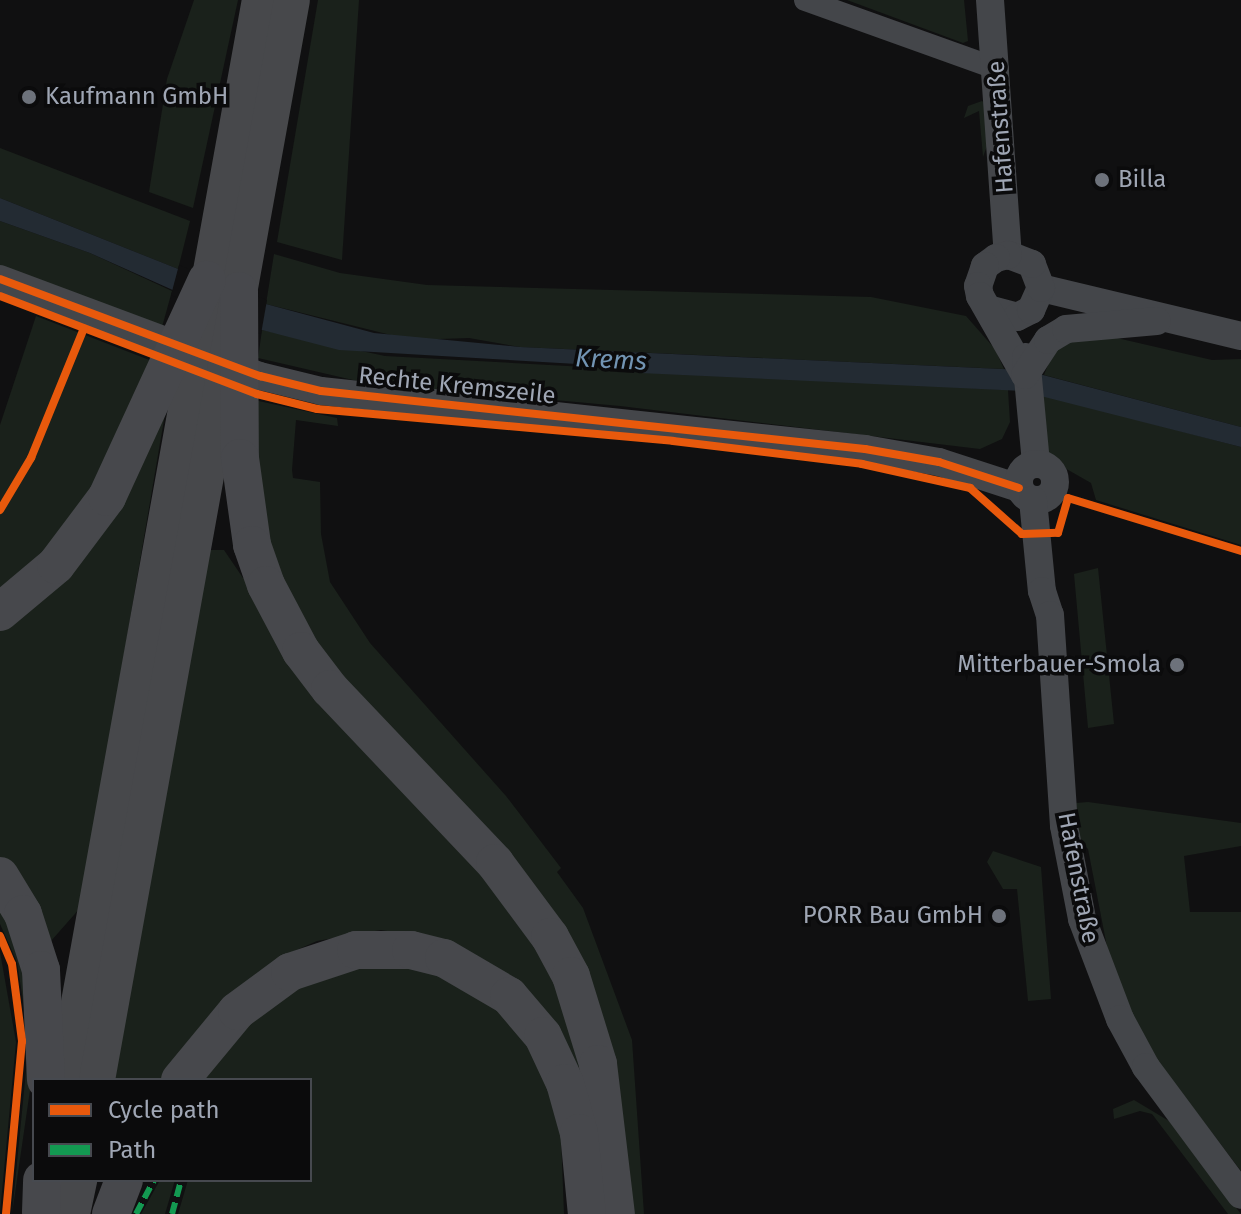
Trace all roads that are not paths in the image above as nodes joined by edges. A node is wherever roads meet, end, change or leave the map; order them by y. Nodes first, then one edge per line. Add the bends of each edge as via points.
1 (260, 0) edge
2 (292, 0) edge
3 (805, 0) edge
4 (990, 0) edge
5 (998, 69) junction
6 (240, 199) junction
7 (1008, 255) junction
8 (0, 279) edge
9 (223, 286) junction
10 (1033, 308) junction
11 (992, 315) junction
12 (1180, 319) junction
13 (1241, 336) edge
14 (1025, 375) junction
15 (204, 387) junction
16 (1033, 478) junction
17 (0, 612) edge
18 (0, 876) edge
19 (46, 1078) edge
20 (65, 1078) edge
21 (97, 1078) edge
22 (182, 1078) edge
23 (76, 1182) edge
24 (123, 1182) edge
25 (1241, 1195) edge
26 (48, 1200) edge
27 (111, 1214) edge
28 (587, 1214) edge
29 (616, 1214) edge

1 - 6 main road
2 - 6 main road
3 - 5 street
4 - 5 street, Hafenstraße
5 - 7 street, Hafenstraße
6 - 9 main road
7 - 10 street via 1032,264
7 - 11 street, Hafenstraße via 996,258 980,275 980,296
8 - 16 street, Rechte Kremszeile via 260,376 321,391 428,406 675,426 939,462 965,455
9 - 15 highway
9 - 15 highway
10 - 11 street via 1017,317
10 - 12 street
10 - 14 street, Hafenstraße
11 - 14 street, Hafenstraße
12 - 13 street
12 - 14 street via 1057,332
14 - 16 street, Hafenstraße
15 - 17 highway via 107,497 56,565
15 - 20 main road
15 - 21 main road
15 - 29 highway via 279,616 330,689 523,897 571,976 598,1064
16 - 25 street, Hafenstraße via 1042,591 1050,615 1066,838 1096,963 1146,1067
18 - 19 highway via 23,914 41,970
22 - 28 highway via 237,1011 290,972 356,950 411,950 444,958 509,996 543,1036 565,1083 579,1133
23 - 26 main road
24 - 27 highway

